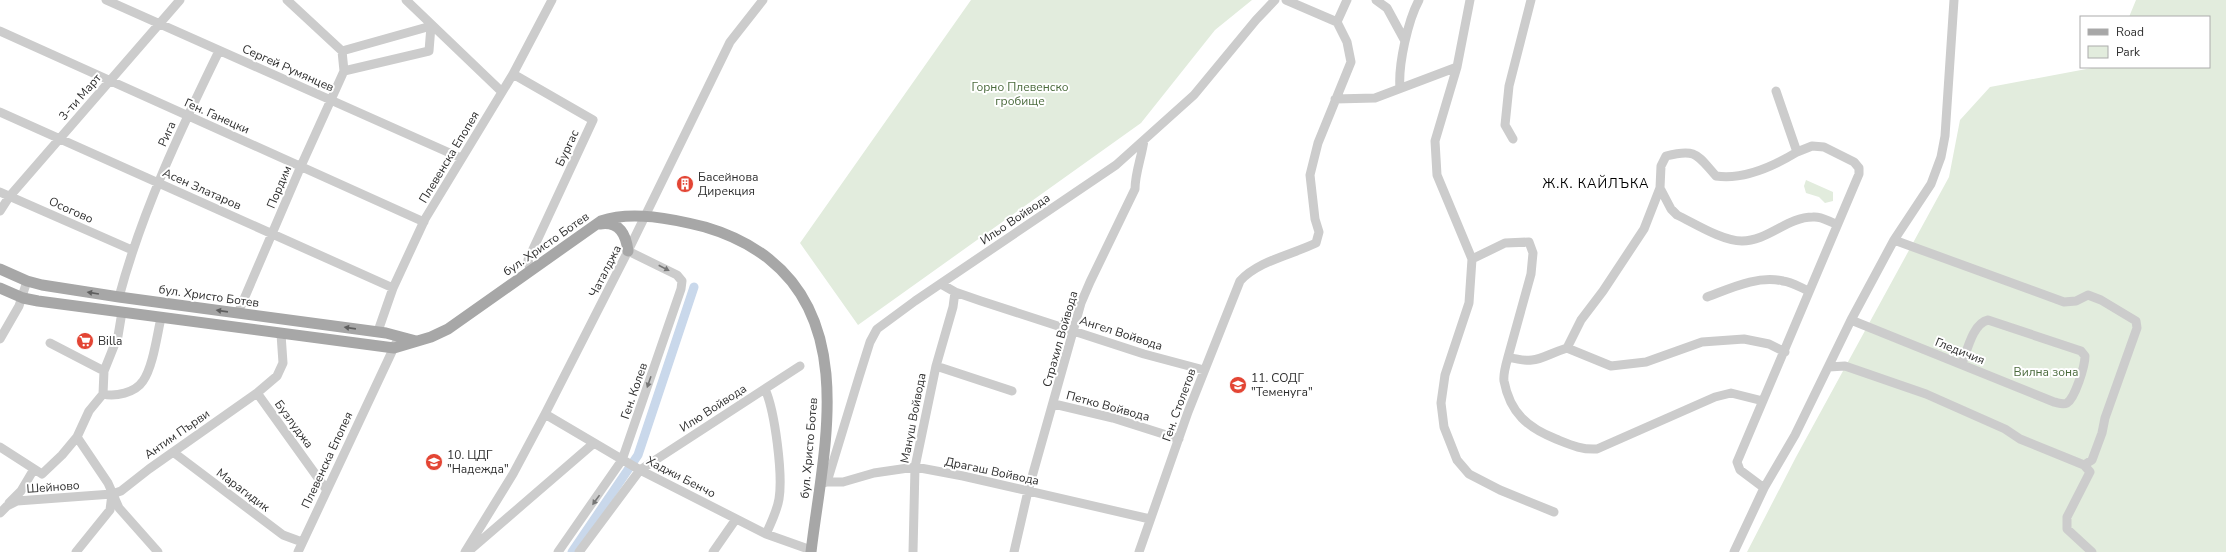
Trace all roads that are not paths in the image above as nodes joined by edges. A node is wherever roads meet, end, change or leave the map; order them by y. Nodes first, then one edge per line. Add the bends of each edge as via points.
1 (106, 0) edge
2 (180, 0) edge
3 (287, 0) edge
4 (406, 0) edge
5 (552, 0) edge
6 (763, 0) edge
7 (1275, 0) edge
8 (1286, 0) edge
9 (1346, 0) edge
10 (1376, 0) edge
11 (1419, 0) edge
12 (1470, 0) edge
13 (1531, 0) edge
14 (1954, 0) edge
15 (1337, 22) junction
16 (158, 24) junction
17 (431, 26) junction
18 (0, 31) edge
19 (1405, 41) junction
20 (219, 51) junction
21 (342, 51) junction
22 (1457, 67) junction
23 (344, 71) junction
24 (513, 74) junction
25 (110, 81) junction
26 (1400, 88) junction
27 (1776, 91) dead end
28 (502, 92) junction
29 (1335, 99) junction
30 (330, 100) junction
31 (0, 112) edge
32 (188, 116) junction
33 (1513, 139) dead end
34 (59, 140) junction
35 (1144, 140) junction
36 (1797, 152) junction
37 (461, 158) junction
38 (300, 166) junction
39 (158, 182) junction
40 (1660, 188) junction
41 (0, 192) edge
42 (10, 197) junction
43 (0, 211) edge
44 (644, 218) junction
45 (424, 222) junction
46 (1837, 224) junction
47 (594, 225) junction
48 (272, 234) junction
49 (1894, 240) junction
50 (132, 250) junction
51 (628, 251) junction
52 (1472, 259) junction
53 (0, 269) edge
54 (530, 270) junction
55 (27, 281) junction
56 (941, 284) junction
57 (0, 288) edge
58 (393, 288) junction
59 (1809, 291) junction
60 (955, 292) junction
61 (1707, 296) dead end
62 (119, 297) junction
63 (23, 298) junction
64 (122, 312) junction
65 (238, 313) junction
66 (161, 318) junction
67 (1851, 320) junction
68 (311, 322) junction
69 (1073, 330) junction
70 (378, 331) junction
71 (281, 334) junction
72 (399, 335) junction
73 (309, 338) junction
74 (0, 339) edge
75 (416, 341) junction
76 (50, 343) dead end
77 (394, 348) junction
78 (1567, 348) junction
79 (1785, 352) junction
80 (1508, 356) junction
81 (1962, 364) junction
82 (800, 366) dead end
83 (936, 366) junction
84 (1829, 367) junction
85 (1204, 370) junction
86 (104, 371) junction
87 (765, 389) junction
88 (1012, 391) dead end
89 (257, 393) junction
90 (103, 394) junction
91 (1763, 401) junction
92 (1054, 404) junction
93 (545, 414) junction
94 (77, 437) junction
95 (1179, 439) junction
96 (594, 443) junction
97 (0, 447) edge
98 (173, 452) junction
99 (631, 465) junction
100 (2084, 465) junction
101 (915, 467) junction
102 (34, 469) junction
103 (824, 483) junction
104 (1764, 488) junction
105 (326, 489) junction
106 (1028, 491) junction
107 (112, 494) junction
108 (7, 506) junction
109 (1554, 512) dead end
110 (0, 513) edge
111 (736, 519) junction
112 (1150, 519) junction
113 (766, 534) junction
114 (302, 542) junction
115 (811, 551) edge
116 (76, 552) edge
117 (158, 552) edge
118 (298, 552) edge
119 (466, 552) edge
120 (558, 552) edge
121 (579, 552) edge
122 (712, 552) edge
123 (913, 552) edge
124 (1014, 552) edge
125 (1139, 552) edge
126 (1734, 552) edge
127 (2092, 552) edge

1 - 16 street, Сергей Румянцев
2 - 16 street, 3-ти Март
3 - 21 street
4 - 17 street
5 - 24 street, Плевенска Епопея
6 - 44 street, Чаталджа via 730,42
7 - 35 street, Ильо Войвода via 1194,95
8 - 15 street
9 - 15 street
10 - 19 street via 1387,8
11 - 19 street
12 - 22 street
13 - 33 street via 1509,86 1505,125
14 - 49 street via 1945,136 1941,157 1931,184
15 - 29 street via 1347,42 1351,62
16 - 20 street, Сергей Румянцев
16 - 25 street, 3-ти Март
17 - 21 street
17 - 23 street via 429,51
17 - 28 street
18 - 25 street, Ген. Ганецки
19 - 26 street via 1398,73
20 - 30 street, Сергей Румянцев
20 - 32 street, Рига
21 - 23 street
22 - 26 street
22 - 52 street via 1435,141 1437,175
23 - 30 street, Пордим
24 - 28 street, Плевенска Епопея
24 - 54 street, Бургас via 593,120 528,260
25 - 32 street, Ген. Ганецки
25 - 34 street, 3-ти Март
26 - 29 street via 1375,98
27 - 36 street
28 - 37 street, Плевенска Епопея
29 - 85 street, Ген. Столетов via 1318,143 1310,175 1318,232 1316,243 1250,270 1240,281
30 - 37 street, Сергей Румянцев
30 - 38 street, Пордим
31 - 34 street, Асен Златаров
32 - 38 street, Ген. Ганецки
32 - 39 street, Рига
34 - 39 street, Асен Златаров
34 - 42 street, 3-ти Март
35 - 56 street, Ильо Войвода via 1116,165
35 - 69 street, Страхил Войвода via 1141,163 1135,176 1135,189 1090,282
36 - 40 street via 1752,173 1729,178 1716,176 1697,154 1688,152 1666,156 1661,166
36 - 46 street via 1813,142 1854,162 1859,168
37 - 45 street, Плевенска Епопея
38 - 45 street, Ген. Ганецки
38 - 48 street, Пордим
39 - 48 street, Асен Златаров
39 - 50 street, Рига
40 - 46 street via 1677,215 1728,239 1752,239 1791,222 1814,216
40 - 78 street via 1644,229 1581,320
41 - 42 street, Осогово
42 - 43 street, 3-ти Март
42 - 50 street, Осогово
44 - 47 main road, бул. Христо Ботев via 612,218
44 - 51 street, Чаталджа
44 - 103 main road, бул. Христо Ботев via 702,227 739,239 776,265 798,287 818,331 826,369
45 - 58 street, Плевенска Епопея
46 - 59 street
47 - 51 main road via 606,223 618,227 625,236
47 - 54 main road, бул. Христо Ботев
48 - 58 street, Асен Златаров
48 - 65 street, Пордим
49 - 67 street
49 - 100 street via 2064,302 2076,301 2088,295 2136,321 2137,328 2102,433 2092,460
50 - 62 street, Рига
51 - 93 street, Чаталджа
51 -> 99 street, Ген. Колев via 677,275 682,281 682,289
52 - 80 street via 1505,243 1529,242 1533,253 1531,274
52 - 109 street via 1469,303 1445,375 1441,403 1444,428 1457,460 1469,474
53 - 55 main road, бул. Христо Ботев
54 - 75 main road, бул. Христо Ботев via 448,329
62 -> 55 main road, бул. Христо Ботев
55 - 63 street
56 - 60 street, Ангел Войвода
56 - 103 street, Ильо Войвода via 877,329 870,342
57 - 63 main road, бул. Христо Ботев
58 - 70 street, Плевенска Епопея
59 - 61 street via 1784,281 1767,279 1742,284
59 - 79 street
60 - 69 street, Ангел Войвода
60 - 83 street, Мануш Войвода
65 -> 62 main road, бул. Христо Ботев
63 - 64 main road, бул. Христо Ботев
63 - 74 street
64 - 66 main road, бул. Христо Ботев
64 - 86 street via 118,336
65 - 68 main road, бул. Христо Ботев
66 - 71 main road, бул. Христо Ботев
66 - 90 street via 143,381 133,390 112,396
67 - 81 street, Гледичия
67 - 84 street
70 -> 68 main road, бул. Христо Ботев
68 - 73 main road
69 - 85 street, Ангел Войвода via 1144,354
69 - 92 street, Страхил Войвода
70 - 72 main road, бул. Христо Ботев
71 - 73 main road, бул. Христо Ботев
71 - 89 street, Антим Първи via 283,363 276,376
72 - 75 main road, бул. Христо Ботев
72 - 77 street, Плевенска Епопея
73 - 77 main road, бул. Христо Ботев
75 - 77 main road, бул. Христо Ботев
76 - 86 street
77 - 105 street, Плевенска Епопея
78 - 79 street via 1611,366 1646,362 1702,342 1737,339 1769,344
78 - 80 street via 1540,360 1524,361
79 - 91 street
80 - 91 street via 1504,380 1513,407 1523,421 1535,431 1583,450 1597,449 1714,397 1731,393
81 - 81 street, Гледичия via 2065,404 2072,399 2085,356 2081,351 1988,320 1978,326
82 - 87 street, Илю Войвода
83 - 88 street
83 - 101 street, Мануш Войвода
84 - 100 street via 1845,366 1926,394 2005,429 2020,439
84 - 104 street via 1795,435
85 - 95 street, Ген. Столетов
86 - 90 street
87 - 99 street, Илю Войвода
87 - 113 street via 773,410 780,487 776,511
89 - 98 street, Антим Първи
89 - 105 street, Бузлуджа
90 - 94 street via 89,411
91 - 104 street via 1737,462 1740,470
92 - 95 street, Петко Войвода via 1113,418
92 - 106 street, Страхил Войвода
93 - 96 street, Хаджи Бенчо
93 - 119 street, Чаталджа via 513,474
94 - 102 street via 62,456 42,474
94 - 107 street via 108,483
95 - 112 street, Ген. Столетов
96 - 99 street, Хаджи Бенчо
96 - 119 street, Чаталджа
97 - 102 street
98 - 107 street, Антим Първи via 121,491
98 - 114 street, Марагидик via 283,535
99 - 111 street, Хаджи Бенчо
99 -> 120 street, Ген. Колев
99 - 121 street, Ген. Колев
100 - 127 street via 2090,472 2067,517 2067,529
101 - 103 street, Драгаш Войвода via 874,473 843,482
101 - 106 street, Драгаш Войвода
101 - 123 street, Мануш Войвода
102 - 108 street via 21,491
103 - 115 main road, бул. Христо Ботев
104 - 126 street
105 - 114 street, Плевенска Епопея
106 - 112 street, Драгаш Войвода
106 - 124 street, Страхил Войвода
107 - 108 street, Шейново via 16,501
107 - 116 street via 110,510
107 - 117 street via 119,508
108 - 110 street, Шейново
111 - 113 street, Хаджи Бенчо
111 - 122 street
112 - 125 street, Ген. Столетов
113 - 115 street, Хаджи Бенчо
114 - 118 street, Плевенска Епопея

